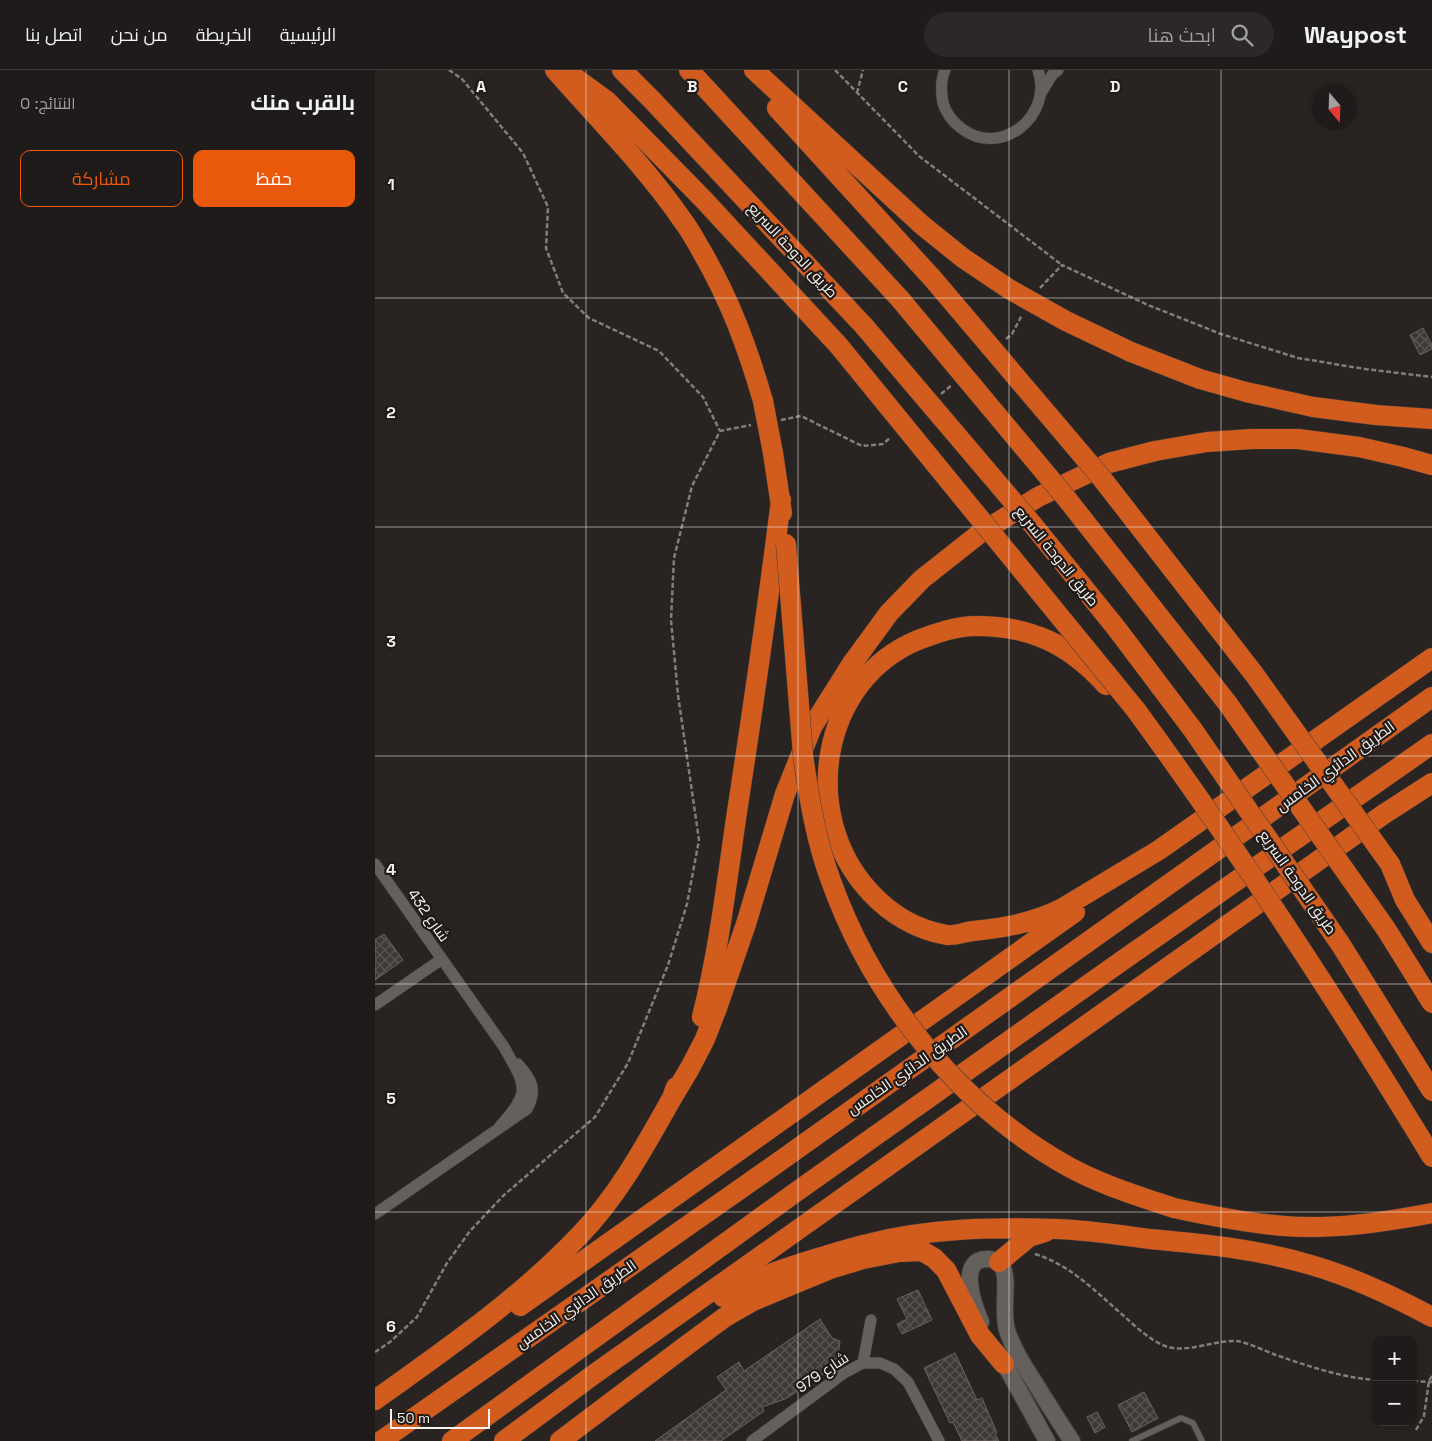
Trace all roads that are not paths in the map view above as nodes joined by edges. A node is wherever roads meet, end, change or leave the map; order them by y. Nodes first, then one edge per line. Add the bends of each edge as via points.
1 (555, 70) edge
2 (564, 70) edge
3 (622, 70) edge
4 (689, 70) edge
5 (743, 70) edge
6 (754, 70) edge
7 (1037, 70) edge
8 (1058, 70) edge
9 (942, 72) edge
10 (1041, 93) junction
11 (1432, 419) edge
12 (1432, 466) edge
13 (781, 500) junction
14 (1432, 658) edge
15 (1432, 697) edge
16 (1432, 744) edge
17 (1173, 761) junction
18 (1432, 785) edge
19 (1159, 850) junction
20 (375, 864) edge
21 (1390, 864) junction
22 (1432, 917) edge
23 (1432, 943) edge
24 (442, 959) junction
25 (1432, 1003) edge
26 (375, 1006) edge
27 (1432, 1091) edge
28 (672, 1098) junction
29 (1432, 1157) edge
30 (1432, 1213) edge
31 (375, 1214) edge
32 (1057, 1229) junction
33 (999, 1262) junction
34 (1432, 1317) edge
35 (871, 1320) dead end
36 (433, 1359) junction
37 (863, 1363) junction
38 (1005, 1364) junction
39 (593, 1375) junction
40 (375, 1400) edge
41 (381, 1441) edge
42 (452, 1441) edge
43 (504, 1441) edge
44 (560, 1441) edge
45 (752, 1441) edge
46 (939, 1441) edge
47 (1047, 1441) edge
48 (1072, 1441) edge
49 (1132, 1441) edge
50 (1202, 1441) edge

1 - 13 highway, bridge via 684,221 713,272 749,352 763,401
2 - 17 highway, bridge via 621,116 839,346 1136,710
3 - 27 highway, طريق الدوحة السريع, bridge via 864,326 1117,629 1193,730 1341,945
4 - 25 highway, bridge via 900,299 1067,499 1227,704 1386,929
5 - 21 highway, bridge via 933,279 1100,476 1243,659
6 - 11 highway, bridge via 963,258 1066,321 1131,352 1200,379 1246,392 1313,407
7 - 10 street
8 - 10 street
9 - 10 street via 944,108 953,122 982,138 999,138 1015,132 1028,122
12 - 28 highway via 1359,447 1298,439 1207,442 1155,451 1109,463 1038,497 979,534 922,579 889,613 812,727 785,794 717,1008 705,1039
13 - 28 highway via 763,642 712,976 697,1036
13 - 30 highway, bridge via 803,755 817,835 831,881 863,953 909,1025 943,1066 1017,1134 1070,1167 1102,1183 1175,1208 1285,1226 1386,1222
14 - 19 highway
15 - 41 highway, الطريق الدائري الخامس
16 - 42 highway via 1116,965
17 - 19 highway, bridge via 1082,661 1061,647 1025,631 966,626 905,646 887,658 859,686 847,703 834,734 827,766 837,839 855,875 877,899 904,920 949,935 993,930 1045,917
17 - 29 highway, bridge via 1313,967
18 - 39 highway via 1384,814
19 - 36 highway via 538,1293
20 - 24 street, شارع 432
21 - 22 highway
21 - 23 highway via 1405,900
24 - 26 street
24 - 31 street, شارع 432 via 503,1048 530,1078 533,1094 527,1109
28 - 36 highway via 634,1165 580,1236 528,1284
32 - 33 highway via 1029,1237
32 - 34 highway via 1224,1246 1271,1255 1356,1280
32 - 39 highway via 952,1231 911,1236 869,1243 775,1271 739,1287
33 - 38 street via 984,1259 977,1263 969,1276 980,1320
33 - 48 street via 1006,1278 1004,1316 1010,1340
35 - 37 street
36 - 40 highway
37 - 45 street, شارع 979 via 844,1373
37 - 46 street, شارع 979 via 880,1363 894,1368 908,1382
38 - 44 highway via 980,1335 947,1270 921,1251 899,1252 830,1269 753,1301 725,1317
38 - 47 street
39 - 43 highway
49 - 50 lane via 1181,1418 1193,1423

